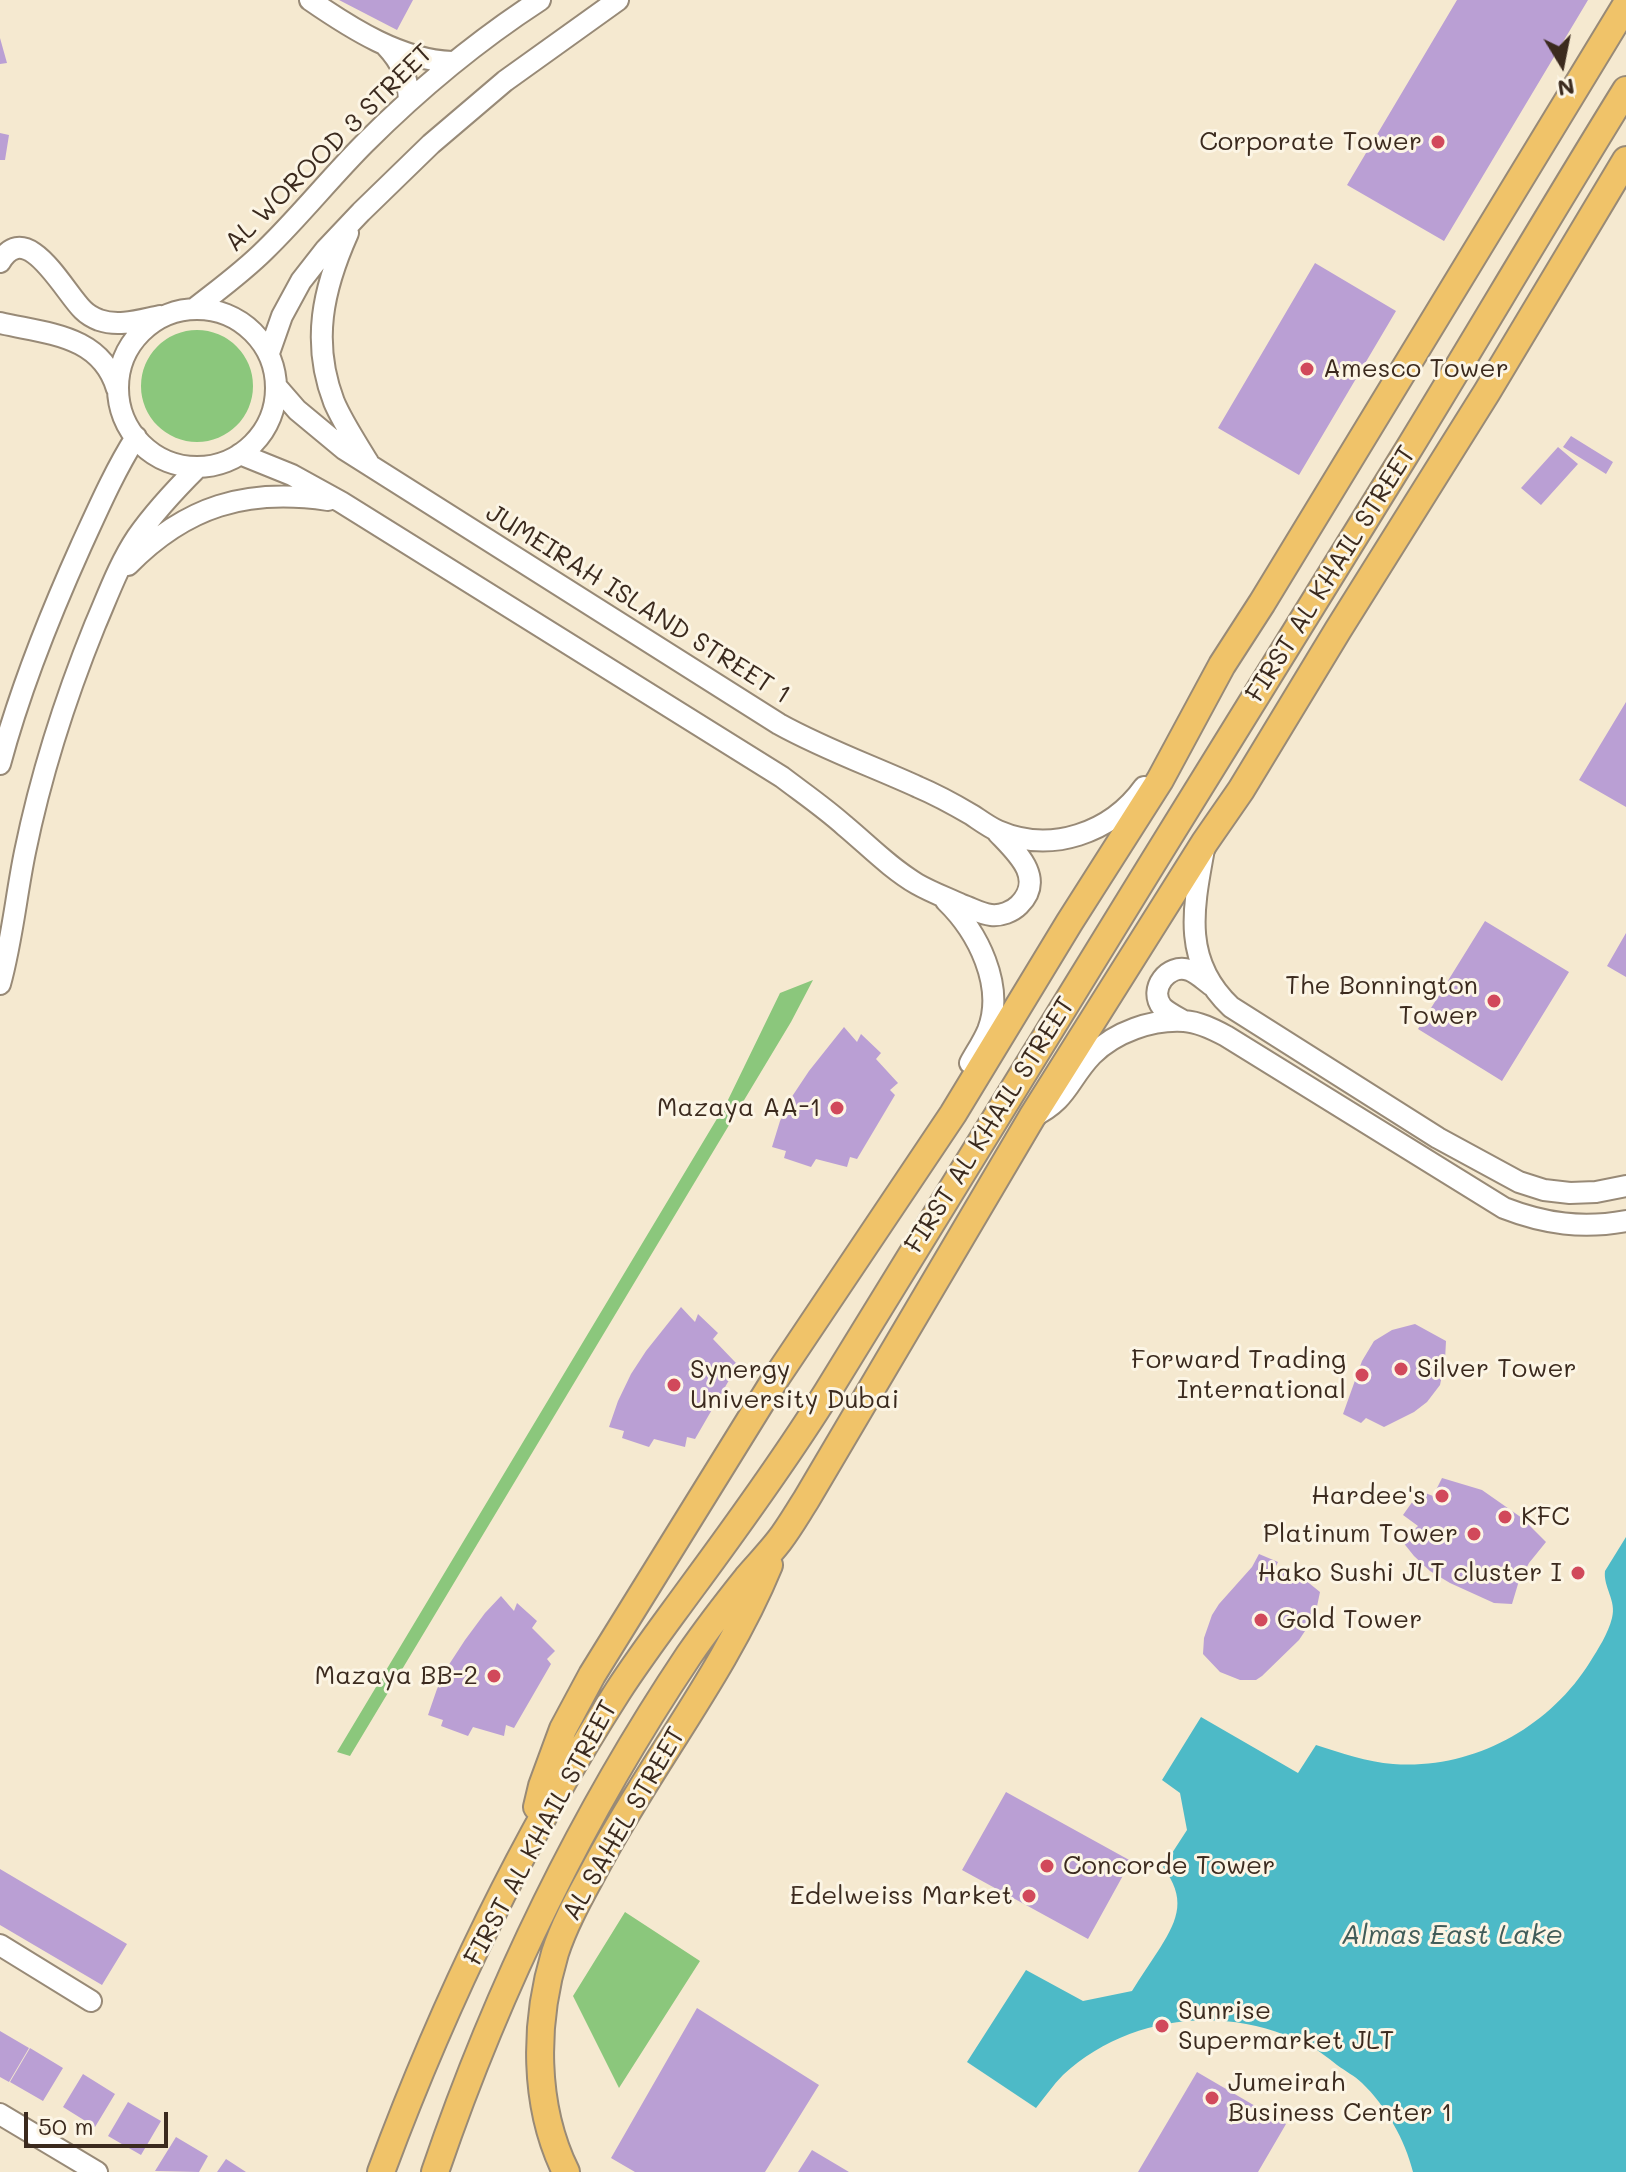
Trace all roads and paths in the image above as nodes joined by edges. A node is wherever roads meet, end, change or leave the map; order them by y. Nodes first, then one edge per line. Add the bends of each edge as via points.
1 (310, 0) edge
2 (540, 0) edge
3 (618, 0) edge
4 (1626, 5) edge
5 (383, 43) junction
6 (452, 62) junction
7 (1626, 90) edge
8 (409, 101) junction
9 (1626, 160) edge
10 (353, 221) junction
11 (0, 262) edge
12 (194, 309) junction
13 (172, 313) junction
14 (0, 323) edge
15 (269, 353) junction
16 (277, 387) junction
17 (118, 391) junction
18 (136, 437) junction
19 (240, 454) junction
20 (370, 465) junction
21 (197, 468) junction
22 (341, 502) junction
23 (114, 580) junction
24 (1189, 726) junction
25 (1, 753) edge
26 (995, 830) junction
27 (1205, 842) junction
28 (940, 896) junction
29 (2, 970) edge
30 (1211, 985) junction
31 (1184, 1021) junction
32 (953, 1114) junction
33 (1032, 1117) junction
34 (1626, 1186) edge
35 (1626, 1221) edge
36 (780, 1541) junction
37 (529, 1845) junction
38 (0, 1945) edge
39 (91, 2001) dead end
40 (0, 2114) edge
41 (97, 2172) edge
42 (381, 2172) edge
43 (435, 2172) edge
44 (566, 2172) edge

1 - 5 street
2 - 6 street, AL WOROOD 3 STREET
3 - 10 street via 505,81
4 - 24 main road
5 - 6 street via 434,62
5 - 8 street via 404,71
6 - 8 street, AL WOROOD 3 STREET
7 - 37 main road, FIRST AL KHAIL STREET via 824,1397 621,1685
8 - 12 street, AL WOROOD 3 STREET via 265,250
9 - 27 main road, FIRST AL KHAIL STREET
10 - 15 street via 301,281
10 - 20 street via 326,291 322,347 334,402
11 - 13 street via 10,249 25,248 96,319 127,323
12 - 13 street
12 - 15 street via 238,320
13 - 17 street via 149,325 132,343 121,366
14 - 17 street via 85,345 106,364
15 - 16 street
16 - 19 street via 260,436
16 - 20 street, JUMEIRAH ISLAND STREET 1 via 320,431
17 - 18 street via 123,415
18 - 21 street via 152,453
18 - 25 street via 107,487 41,638
19 - 21 street
19 - 22 street
20 - 26 street, JUMEIRAH ISLAND STREET 1 via 779,724 927,791
21 - 23 street via 136,538
22 - 23 street via 274,495 218,505 167,530
22 - 28 street via 771,769 897,870
23 - 29 street via 52,744
24 - 26 street via 1133,803 1113,819 1052,841
24 - 32 main road
26 - 28 street via 1028,870 1026,897 1005,914 991,915
27 - 30 street via 1195,920 1199,959
27 - 33 main road, FIRST AL KHAIL STREET
28 - 32 street via 972,934 993,997 988,1030 957,1086
30 - 31 street via 1187,969 1161,980 1157,990 1164,1009
30 - 34 street via 1244,1016 1438,1138 1519,1182 1570,1193
31 - 33 street via 1141,1027 1114,1038 1093,1054 1057,1102
31 - 35 street via 1226,1036 1504,1208 1528,1218 1580,1226
32 - 37 main road via 776,1378 592,1675 563,1729 542,1786
33 - 36 main road, FIRST AL KHAIL STREET
36 - 43 main road, FIRST AL KHAIL STREET via 718,1615 621,1765 543,1911 476,2061
36 - 44 main road, AL SAHEL STREET via 744,1620 620,1821 556,1950 546,1986 540,2061 549,2122
37 - 42 main road, FIRST AL KHAIL STREET via 475,1950
38 - 39 street
40 - 41 street

